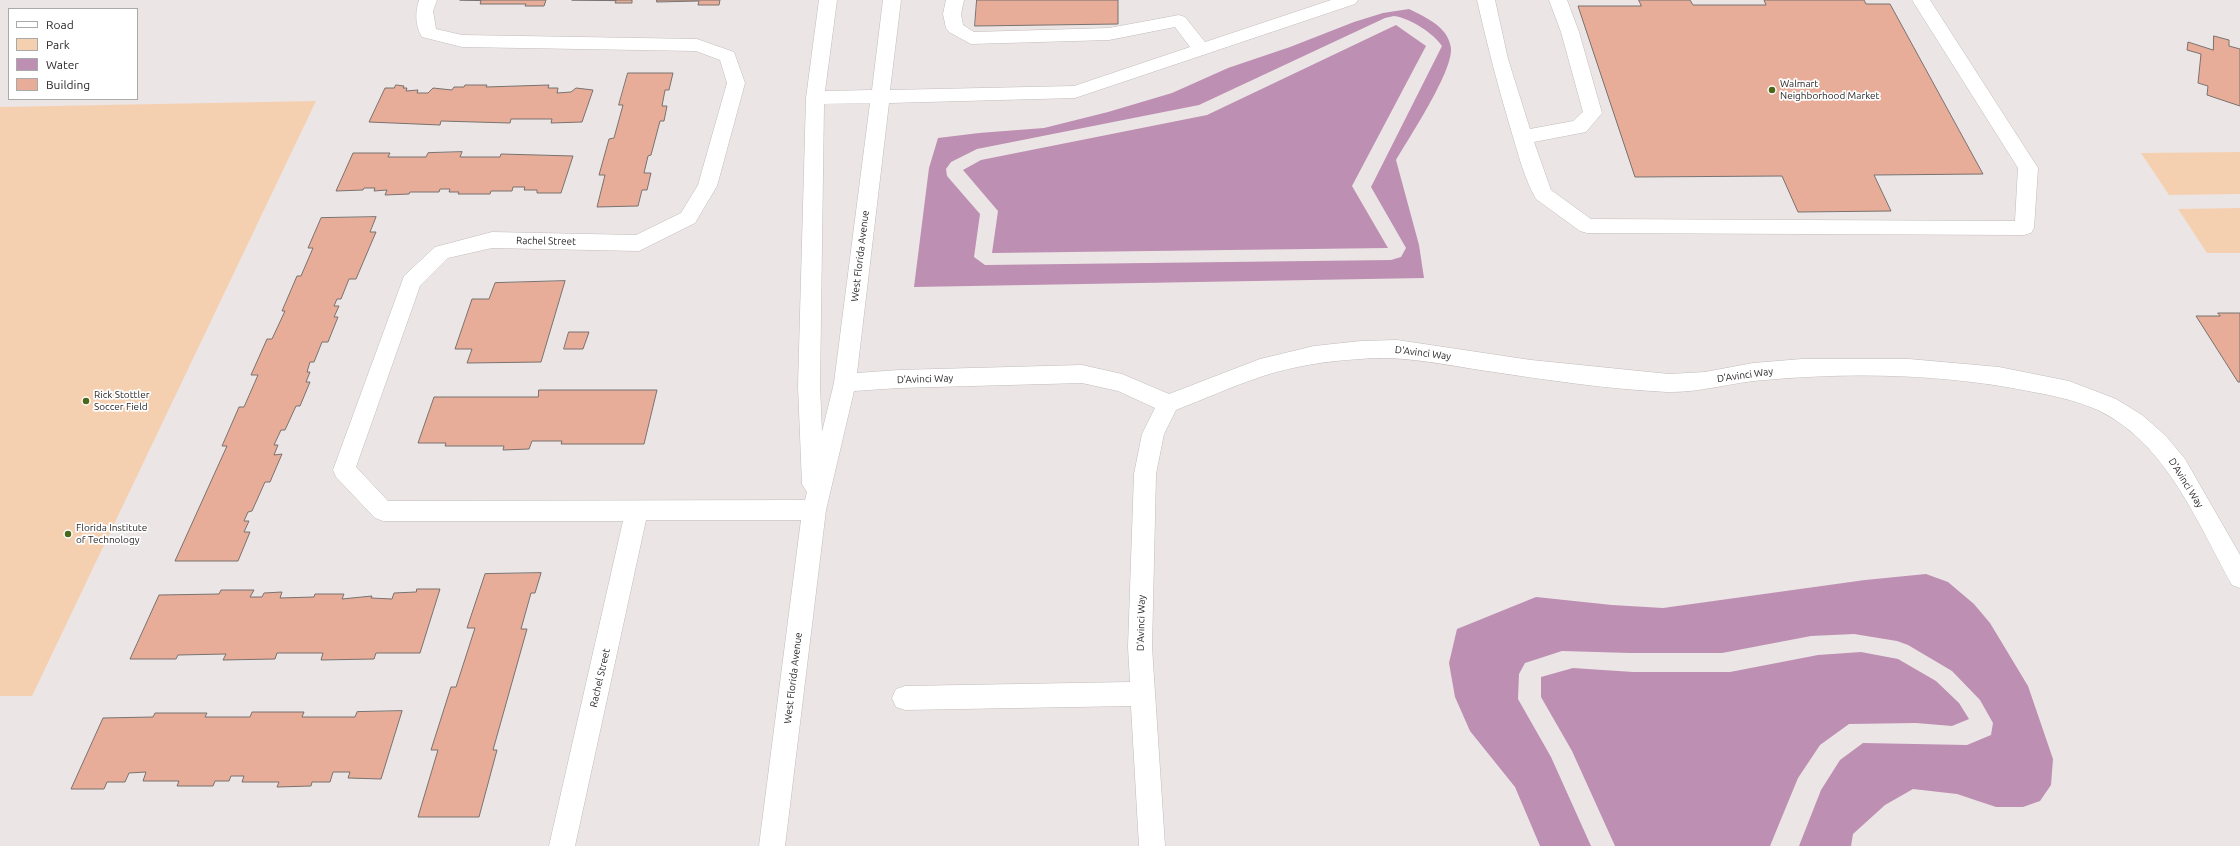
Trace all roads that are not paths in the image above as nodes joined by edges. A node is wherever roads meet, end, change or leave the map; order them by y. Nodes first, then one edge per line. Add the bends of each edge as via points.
1 (428, 0) edge
2 (828, 0) edge
3 (892, 0) edge
4 (955, 0) edge
5 (1349, 0) edge
6 (1486, 0) edge
7 (1558, 0) edge
8 (1921, 0) edge
9 (1201, 50) junction
10 (879, 96) junction
11 (815, 98) junction
12 (1523, 137) junction
13 (845, 382) junction
14 (1168, 404) junction
15 (638, 510) junction
16 (814, 510) junction
17 (2240, 577) edge
18 (1143, 694) junction
19 (905, 698) dead end
20 (562, 846) edge
21 (772, 846) edge
22 (1152, 846) edge

1 - 15 street, Rachel Street via 424,11 428,33 462,41 697,45 728,56 736,83 707,186 688,218 639,243 492,240 442,252 411,282 344,470 383,511
2 - 11 street, West Florida Avenue
3 - 10 street, West Florida Avenue
4 - 9 street via 952,14 955,28 971,38 1109,34 1179,21
5 - 9 street
6 - 12 street via 1499,59
7 - 12 street via 1593,112 1579,127
8 - 12 street via 2028,168 2024,228 1587,226 1544,194
9 - 10 street via 1076,92
10 - 11 street
10 - 13 street, West Florida Avenue
11 - 16 street, West Florida Avenue via 808,386
13 - 14 street, D'Avinci Way via 1082,374 1122,383
13 - 16 street, West Florida Avenue
14 - 17 street, D'Avinci Way via 1260,368 1314,356 1361,350 1397,349 1531,368 1669,383 1705,381 1753,372 1802,368 1909,368 1999,376 2069,390 2108,405 2134,422 2158,443 2177,466
14 - 18 street, D'Avinci Way via 1153,434 1145,474 1140,647
15 - 16 street, Rachel Street
15 - 20 street, Rachel Street
16 - 21 street, West Florida Avenue
18 - 19 street
18 - 22 street, D'Avinci Way

